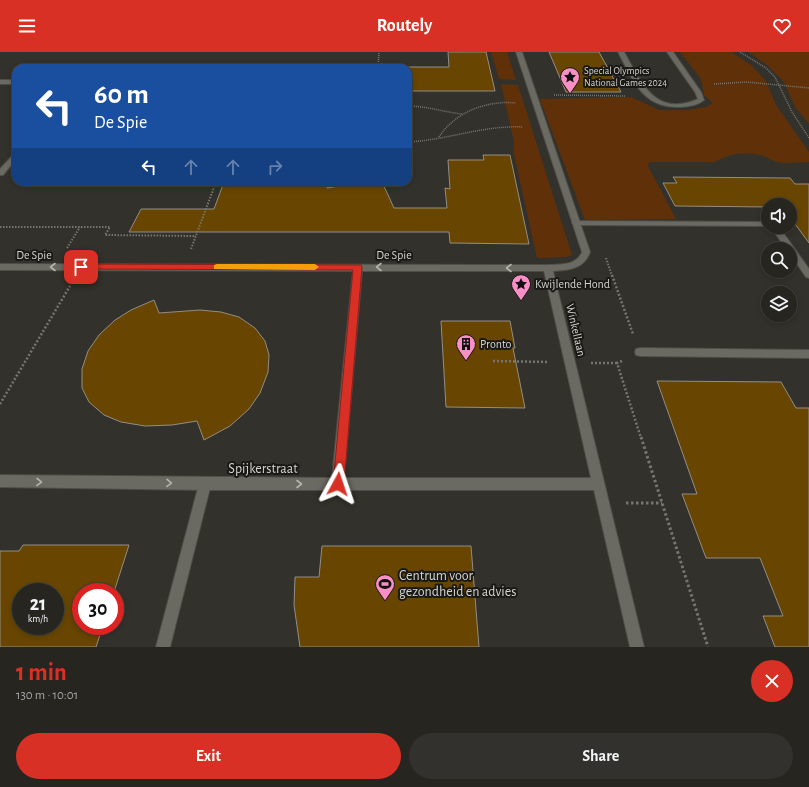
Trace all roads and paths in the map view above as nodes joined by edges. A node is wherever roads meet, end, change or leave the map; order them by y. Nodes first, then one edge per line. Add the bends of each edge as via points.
1 (379, 52) edge
2 (519, 52) edge
3 (621, 52) edge
4 (670, 52) edge
5 (740, 52) edge
6 (378, 64) edge
7 (0, 82) edge
8 (12, 82) edge
9 (778, 85) junction
10 (694, 86) junction
11 (809, 88) edge
12 (645, 93) junction
13 (547, 95) dead end
14 (537, 104) junction
15 (412, 106) edge
16 (463, 114) junction
17 (545, 128) junction
18 (439, 137) junction
19 (809, 138) edge
20 (412, 141) edge
21 (12, 160) edge
22 (0, 173) edge
23 (215, 186) edge
24 (576, 223) junction
25 (761, 224) edge
26 (0, 227) edge
27 (780, 234) edge
28 (196, 236) junction
29 (0, 267) edge
30 (81, 267) junction
31 (184, 267) junction
32 (358, 267) junction
33 (548, 268) junction
34 (809, 275) edge
35 (640, 352) dead end
36 (809, 354) edge
37 (0, 404) edge
38 (0, 481) edge
39 (205, 484) junction
40 (338, 484) junction
41 (598, 484) junction
42 (603, 503) junction
43 (662, 503) dead end
44 (163, 647) edge
45 (637, 647) edge

1 - 6 path
2 - 14 street
3 - 12 street
4 - 10 street
5 - 9 path via 766,68 775,77
7 - 8 street
9 - 10 path via 746,82
9 - 11 path
9 - 19 path
10 - 12 street via 701,100 681,106 665,104
12 - 13 path via 627,96
14 - 16 path via 498,102
14 - 17 street
15 - 16 path
16 - 18 path via 441,132
17 - 18 path via 499,126
17 - 24 street
18 - 20 path
21 - 22 street
23 - 28 path
24 - 25 street
24 - 33 street via 586,252 584,258 569,266
26 - 28 path via 110,227 105,235
27 - 34 street
28 - 31 path
30 -> 29 street, De Spie
30 - 31 street, De Spie
30 - 37 path
31 - 32 street, De Spie
33 -> 32 street, De Spie
32 - 40 street
33 - 41 street, Winkellaan
35 - 36 street
38 -> 39 street, Spijkerstraat
39 -> 40 street, Spijkerstraat
39 - 44 street
40 - 41 street, Spijkerstraat
41 - 42 street, Winkellaan
42 - 43 path
42 - 45 street, Winkellaan

